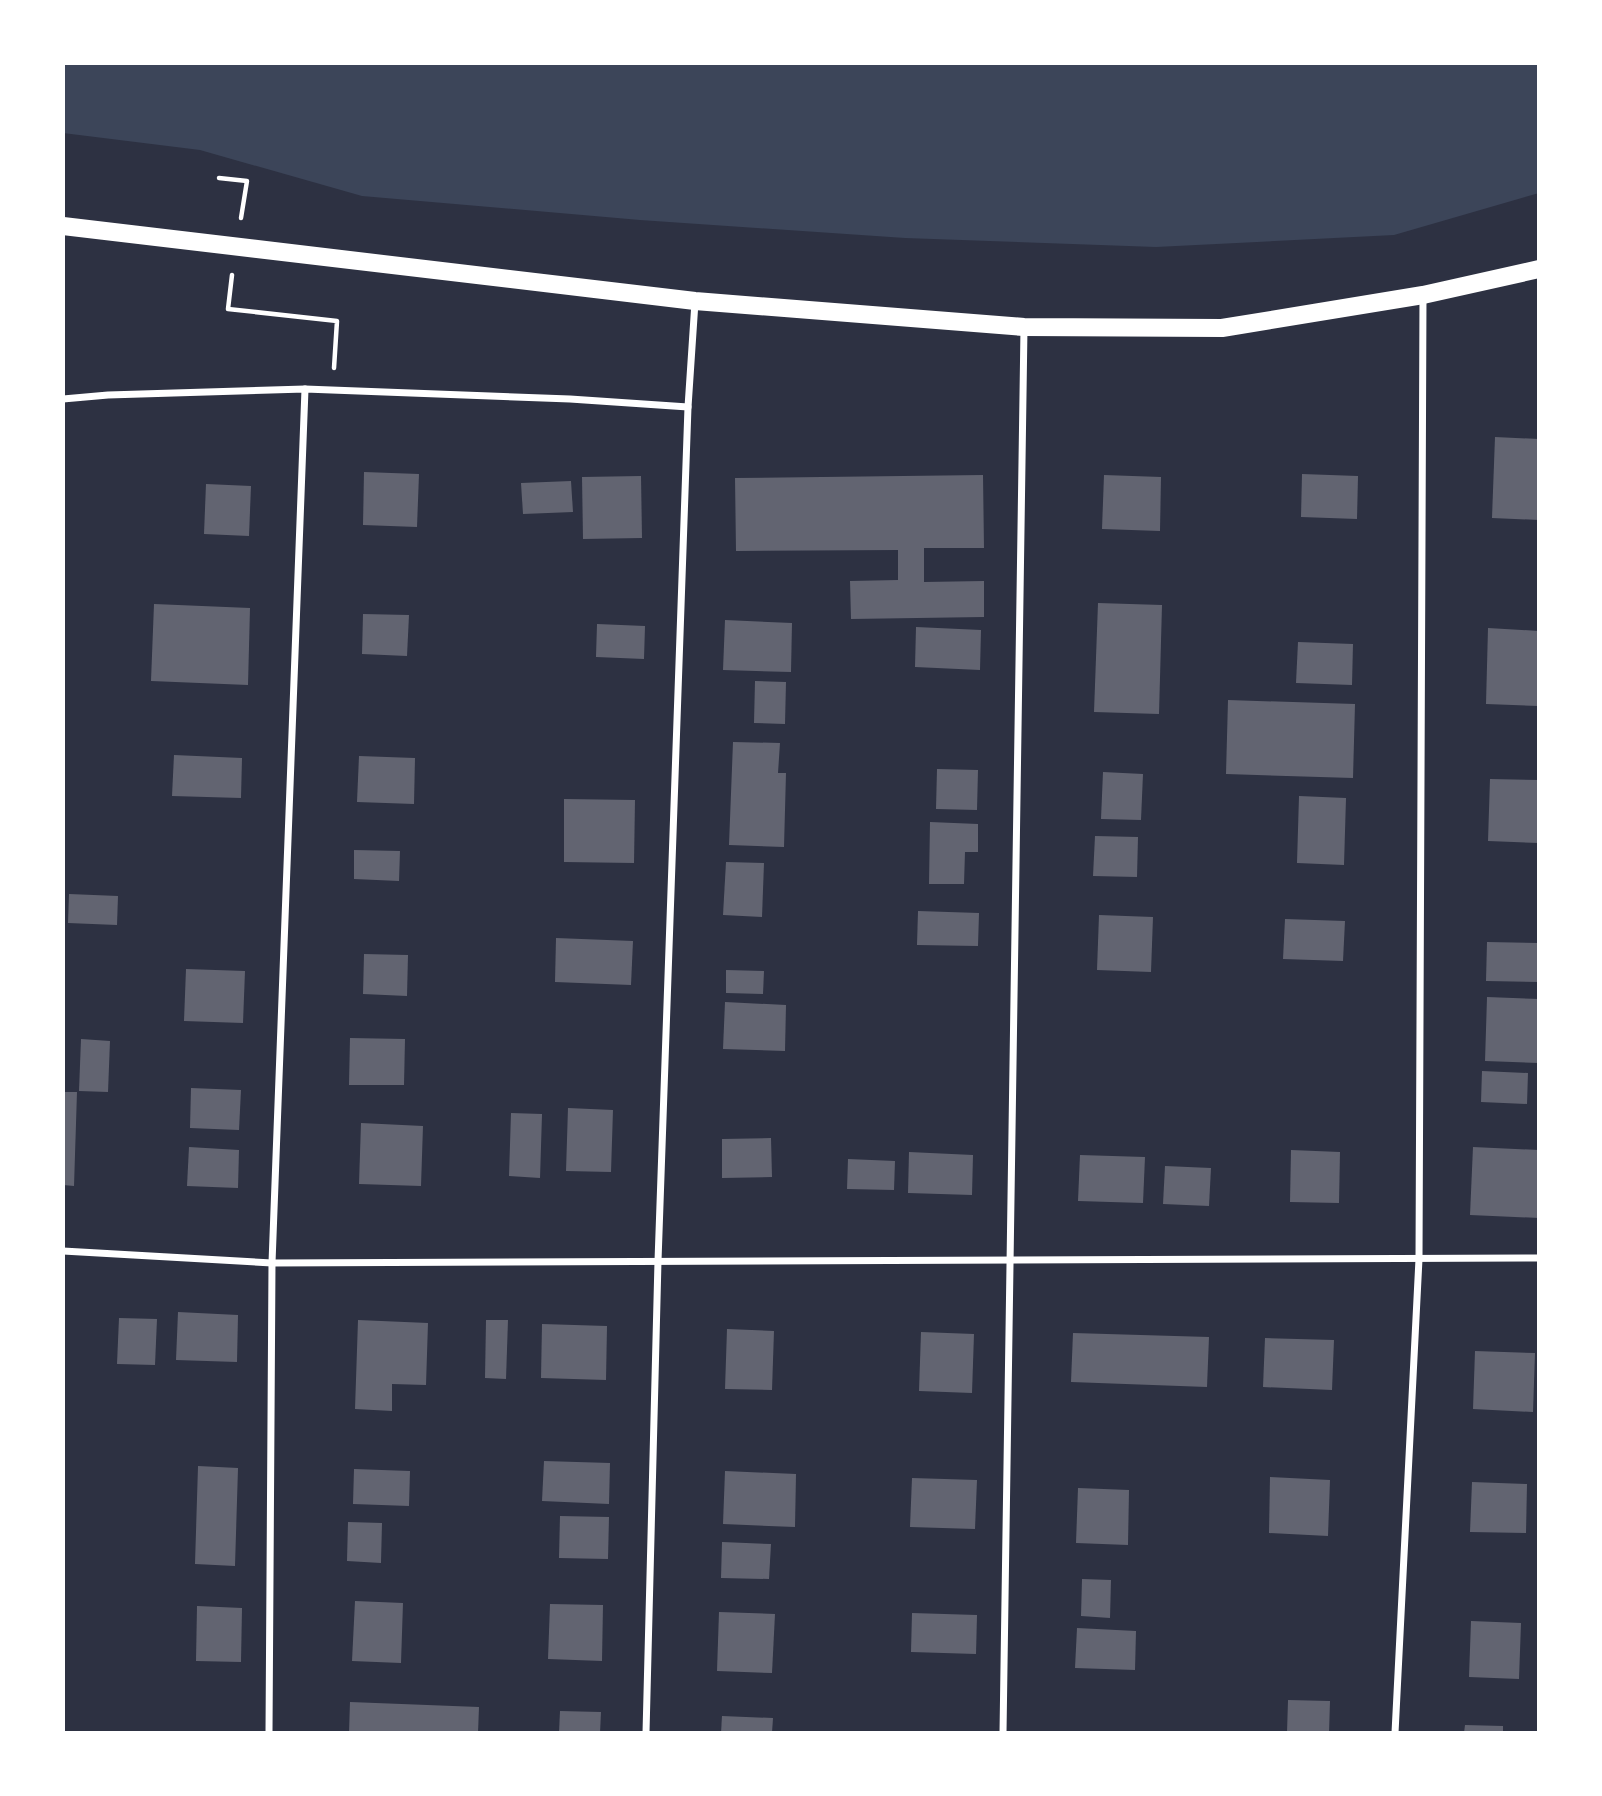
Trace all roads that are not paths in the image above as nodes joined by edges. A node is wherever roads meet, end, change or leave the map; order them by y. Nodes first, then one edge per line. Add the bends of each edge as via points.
1 (63, 226) edge
2 (1539, 269) edge
3 (1423, 295) junction
4 (695, 301) junction
5 (1024, 327) junction
6 (304, 388) junction
7 (63, 399) edge
8 (688, 407) junction
9 (63, 1251) edge
10 (1419, 1258) junction
11 (1539, 1258) edge
12 (1009, 1260) junction
13 (658, 1261) junction
14 (272, 1263) junction
15 (269, 1733) edge
16 (646, 1733) edge
17 (1003, 1733) edge
18 (1395, 1733) edge

1 - 4 main road
2 - 3 main road
3 - 5 main road via 1222,328
3 - 10 street
4 - 5 main road
4 - 8 street
5 - 12 street
6 - 7 street
6 - 8 street
6 - 14 street
8 - 13 street
9 - 14 street
10 - 11 street
10 - 12 street
10 - 18 street
12 - 13 street
12 - 17 street
13 - 14 street
13 - 16 street
14 - 15 street

